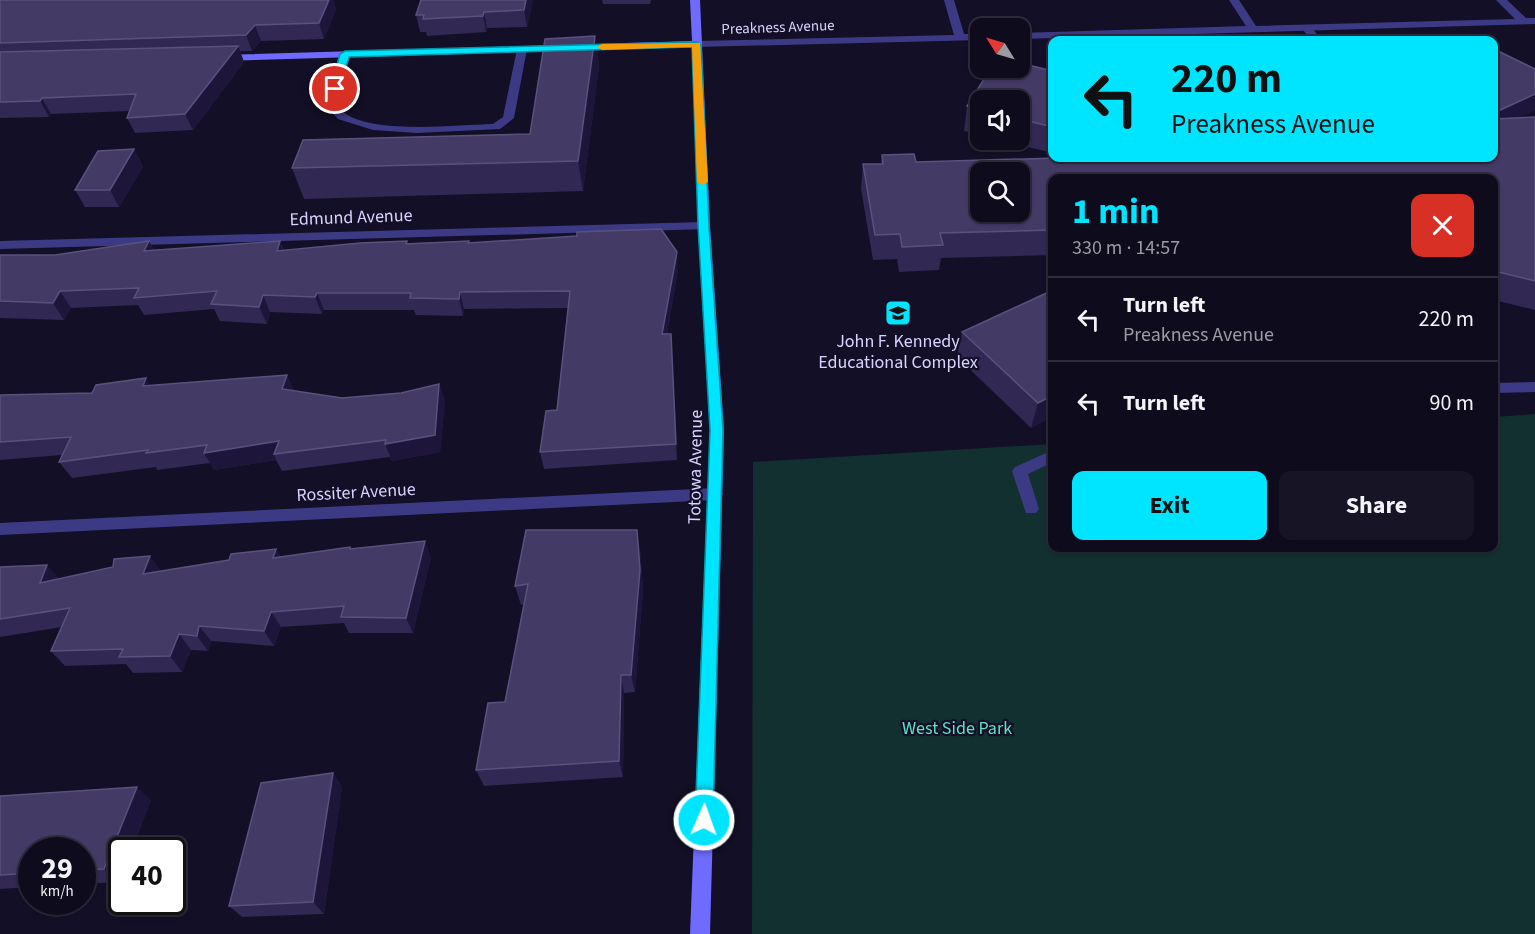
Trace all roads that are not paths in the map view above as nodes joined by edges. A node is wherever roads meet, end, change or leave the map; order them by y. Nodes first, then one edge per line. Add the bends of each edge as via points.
1 (695, 0) edge
2 (949, 0) edge
3 (1234, 0) edge
4 (1501, 0) edge
5 (1522, 21) junction
6 (1535, 21) edge
7 (1306, 28) junction
8 (1253, 29) junction
9 (1030, 36) edge
10 (1048, 36) edge
11 (1102, 36) edge
12 (1313, 36) edge
13 (960, 37) junction
14 (970, 37) edge
15 (697, 45) junction
16 (522, 49) junction
17 (345, 54) junction
18 (215, 58) edge
19 (704, 226) junction
20 (0, 244) edge
21 (1535, 387) edge
22 (1498, 388) edge
23 (1048, 458) edge
24 (715, 494) junction
25 (1030, 510) dead end
26 (0, 529) edge
27 (700, 934) edge

1 - 15 street, Totowa Avenue
2 - 13 street
3 - 8 street
4 - 5 street
5 - 6 street
5 - 7 street
7 - 8 street
7 - 12 street
8 - 11 street
9 - 10 street
13 - 14 street, Preakness Avenue
13 - 15 street, Preakness Avenue
15 - 16 street, Preakness Avenue
15 - 19 street, Totowa Avenue
16 - 17 street, Preakness Avenue
16 - 17 street via 508,118 496,127 429,129 373,128 342,117 330,105
17 - 18 street, Preakness Avenue
19 - 20 street, Edmund Avenue
19 - 24 street, Totowa Avenue via 717,430
21 - 22 street
23 - 25 street via 1020,471
24 - 26 street, Rossiter Avenue
24 - 27 street, Totowa Avenue

